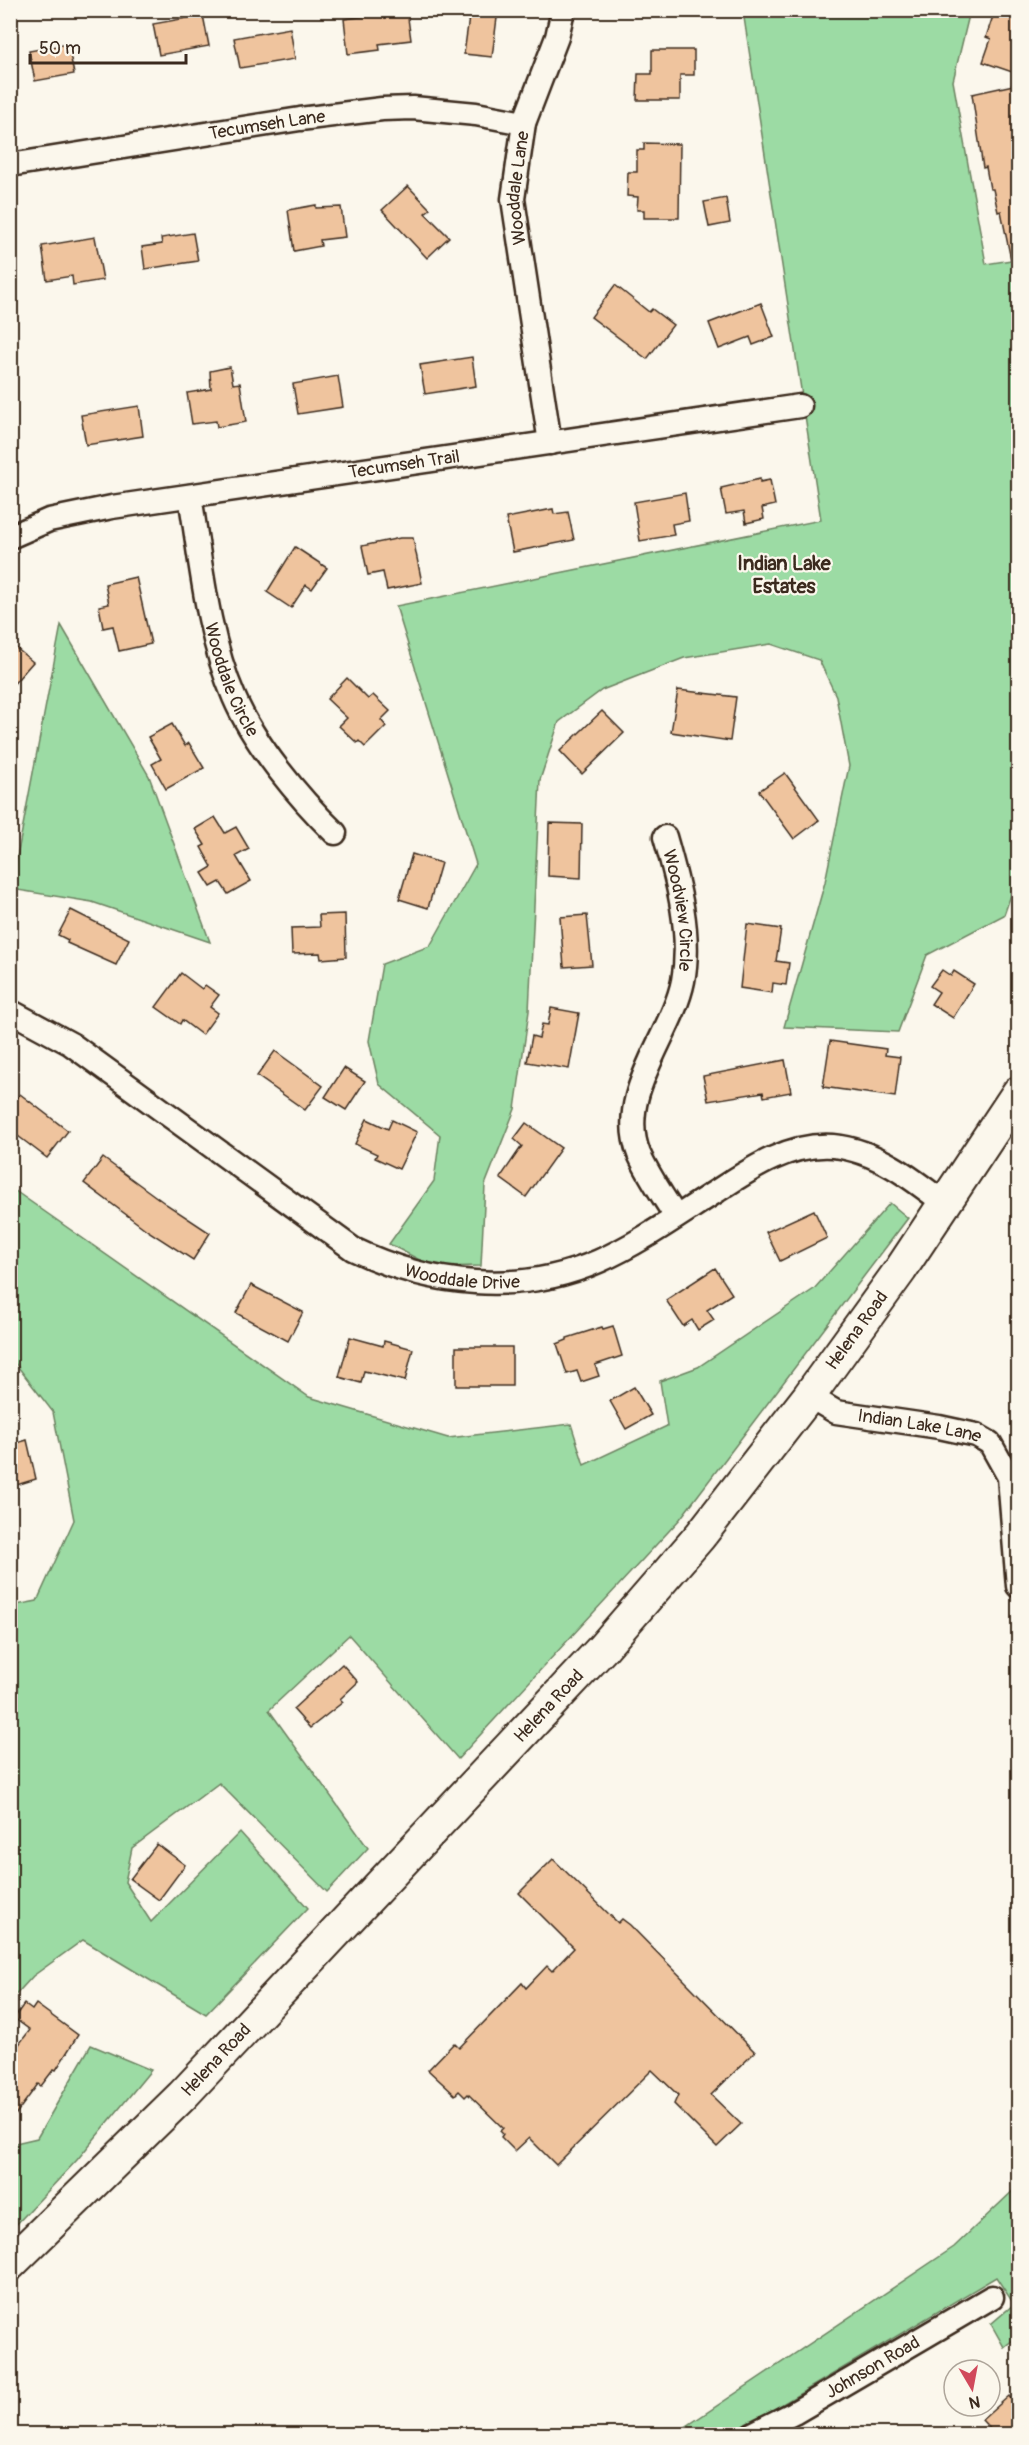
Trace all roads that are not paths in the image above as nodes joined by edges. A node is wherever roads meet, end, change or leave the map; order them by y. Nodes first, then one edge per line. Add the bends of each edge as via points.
1 (563, 10) edge
2 (524, 123) junction
3 (10, 165) edge
4 (800, 406) dead end
5 (550, 443) junction
6 (190, 496) junction
7 (10, 537) edge
8 (335, 833) dead end
9 (665, 837) dead end
10 (10, 1011) edge
11 (1018, 1093) edge
12 (945, 1204) junction
13 (676, 1217) junction
14 (808, 1396) junction
15 (1018, 1586) edge
16 (10, 2264) edge
17 (992, 2297) dead end
18 (752, 2434) edge

1 - 2 street, Wooddale Lane
2 - 3 street, Tecumseh Lane via 476,114 382,109 300,118
2 - 5 street, Wooddale Lane via 513,199
4 - 5 street, Tecumseh Trail
5 - 6 street, Tecumseh Trail
6 - 7 street, Tecumseh Trail via 49,520
6 - 8 street, Wooddale Circle via 218,652 234,699 287,781
9 - 13 street, Woodview Circle via 678,882 684,973 642,1083 634,1130 638,1152
10 - 13 street, Wooddale Drive via 71,1044 323,1230 352,1249 400,1270 460,1281 519,1282 547,1278 600,1261
11 - 12 main road, Helena Road
12 - 13 street, Wooddale Drive via 923,1186 867,1154 849,1148 810,1147 772,1157
12 - 14 main road, Helena Road
14 - 15 street, Indian Lake Lane via 836,1412 939,1427 976,1435 990,1443 1009,1477
14 - 16 main road, Helena Road via 700,1536 602,1648 182,2096
17 - 18 street, Johnson Road via 795,2413

